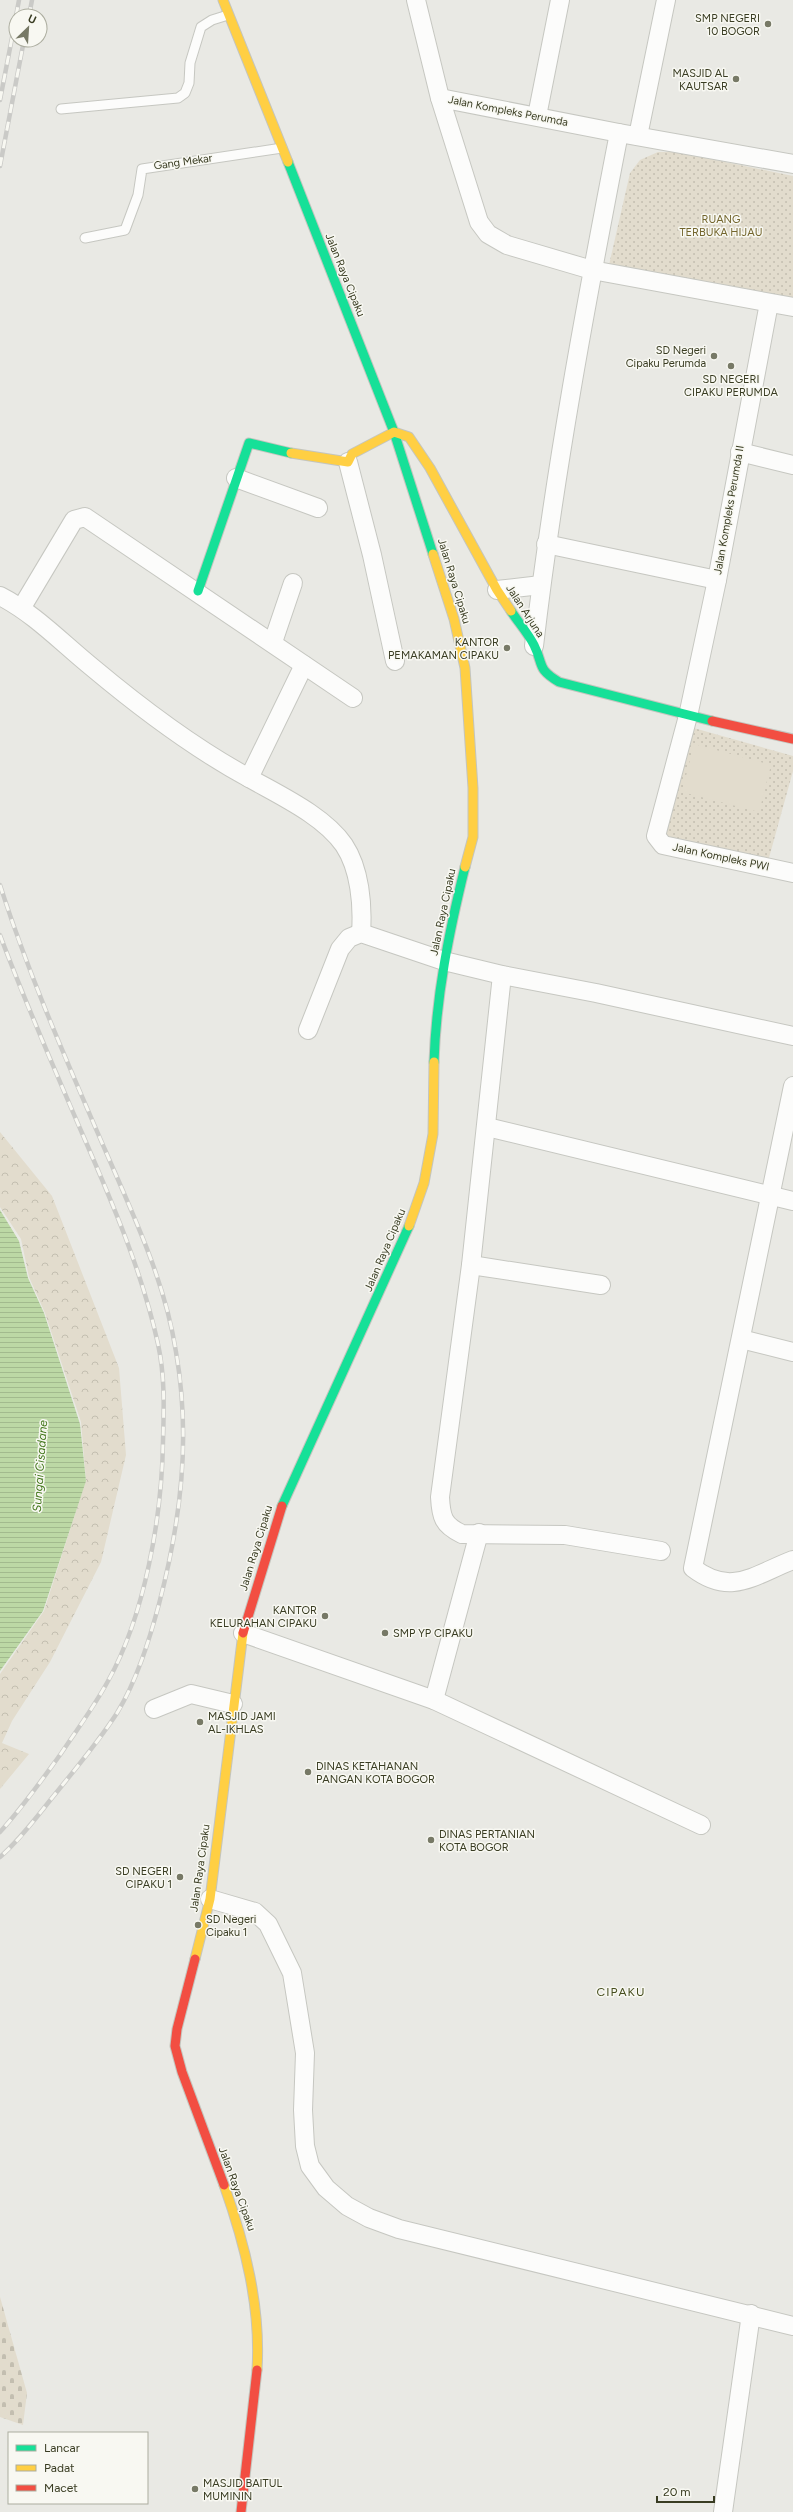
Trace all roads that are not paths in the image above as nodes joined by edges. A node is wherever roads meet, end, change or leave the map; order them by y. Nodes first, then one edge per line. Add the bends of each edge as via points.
1 (222, 0) edge
2 (416, 0) edge
3 (560, 0) edge
4 (666, 0) edge
5 (228, 15) junction
6 (440, 98) junction
7 (61, 109) dead end
8 (537, 116) junction
9 (620, 133) junction
10 (638, 136) junction
11 (282, 148) junction
12 (793, 164) edge
13 (85, 238) dead end
14 (592, 270) junction
15 (769, 303) junction
16 (793, 307) edge
17 (394, 432) junction
18 (740, 452) junction
19 (348, 462) junction
20 (793, 465) edge
21 (236, 478) junction
22 (318, 508) dead end
23 (546, 544) junction
24 (717, 580) junction
25 (293, 583) dead end
26 (541, 585) junction
27 (497, 590) junction
28 (198, 591) junction
29 (0, 596) edge
30 (22, 607) junction
31 (273, 642) junction
32 (534, 646) junction
33 (395, 661) dead end
34 (304, 664) junction
35 (353, 698) dead end
36 (688, 716) junction
37 (793, 737) edge
38 (249, 778) junction
39 (793, 873) edge
40 (361, 933) junction
41 (444, 960) junction
42 (502, 975) junction
43 (308, 1030) dead end
44 (793, 1036) edge
45 (793, 1086) edge
46 (487, 1127) junction
47 (769, 1196) junction
48 (793, 1201) edge
49 (471, 1265) junction
50 (601, 1285) dead end
51 (741, 1339) junction
52 (793, 1352) edge
53 (479, 1533) junction
54 (661, 1551) dead end
55 (793, 1560) edge
56 (243, 1633) junction
57 (434, 1700) junction
58 (233, 1704) junction
59 (154, 1709) dead end
60 (701, 1825) dead end
61 (210, 1899) junction
62 (751, 2314) junction
63 (793, 2326) edge
64 (240, 2512) edge
65 (723, 2512) edge

1 - 5 street, Jalan Raya Cipaku
2 - 6 street
3 - 8 street
4 - 10 street
5 - 7 lane via 201,26 190,63 187,88 185,94 178,98
5 - 11 street, Jalan Raya Cipaku
6 - 8 street, Jalan Kompleks Perumda
6 - 14 street, Jalan Kompleks Perumda via 479,222 488,234 519,250
8 - 9 street, Jalan Kompleks Perumda
9 - 10 street, Jalan Kompleks Perumda
9 - 14 street
10 - 12 street, Jalan Kompleks Perumda
11 - 13 lane, Gang Mekar via 142,169 138,195 125,230
11 - 17 street, Jalan Raya Cipaku
14 - 15 street, Jalan Kompleks Perumda
14 - 23 street
15 - 16 street, Jalan Kompleks Perumda
15 - 18 street, Jalan Kompleks Perumda II
17 - 19 street via 352,454
17 - 27 street, Jalan Arjuna via 409,437 430,468
17 - 41 street, Jalan Raya Cipaku via 454,619 465,668 473,837
18 - 20 street
18 - 24 street, Jalan Kompleks Perumda II
19 - 21 street via 288,453 252,442 245,448
19 - 33 street
21 - 22 street
21 - 28 street
23 - 24 street
23 - 26 street
24 - 36 street, Jalan Kompleks Perumda II
25 - 31 street
26 - 27 street
26 - 32 street
27 - 32 street, Jalan Arjuna
28 - 30 street via 85,517 74,520
28 - 31 street
29 - 30 street
30 - 38 street via 136,704
31 - 34 street
32 - 36 street, Jalan Arjuna via 539,664 546,674 559,682
34 - 35 street
34 - 38 street
36 - 37 street, Jalan Arjuna
36 - 39 street, Jalan Kompleks PWI via 656,836 658,840 663,845
38 - 40 street via 290,801 326,827 344,846 361,897
40 - 41 street
40 - 43 street via 349,938 340,949
41 - 42 street
41 - 56 street, Jalan Raya Cipaku via 435,1029 433,1134 424,1183 404,1240 283,1502
42 - 44 street via 596,992
42 - 46 street
45 - 47 street
46 - 47 street
46 - 49 street
47 - 48 street
47 - 51 street
49 - 50 street
49 - 53 street via 440,1503 443,1519 450,1528 462,1534
51 - 52 street
51 - 55 street via 693,1568 716,1582 733,1584
53 - 54 street via 565,1535
53 - 57 street
56 - 57 street
56 - 58 street, Jalan Raya Cipaku
57 - 60 street
58 - 59 street via 191,1694
58 - 61 street, Jalan Raya Cipaku
61 - 62 street via 255,1912 268,1924 292,1973 305,2053 305,2146 310,2166 326,2188 347,2206 369,2218 399,2229
61 - 64 street, Jalan Raya Cipaku via 175,2046 243,2240 256,2316 258,2385
62 - 63 street
62 - 65 street

